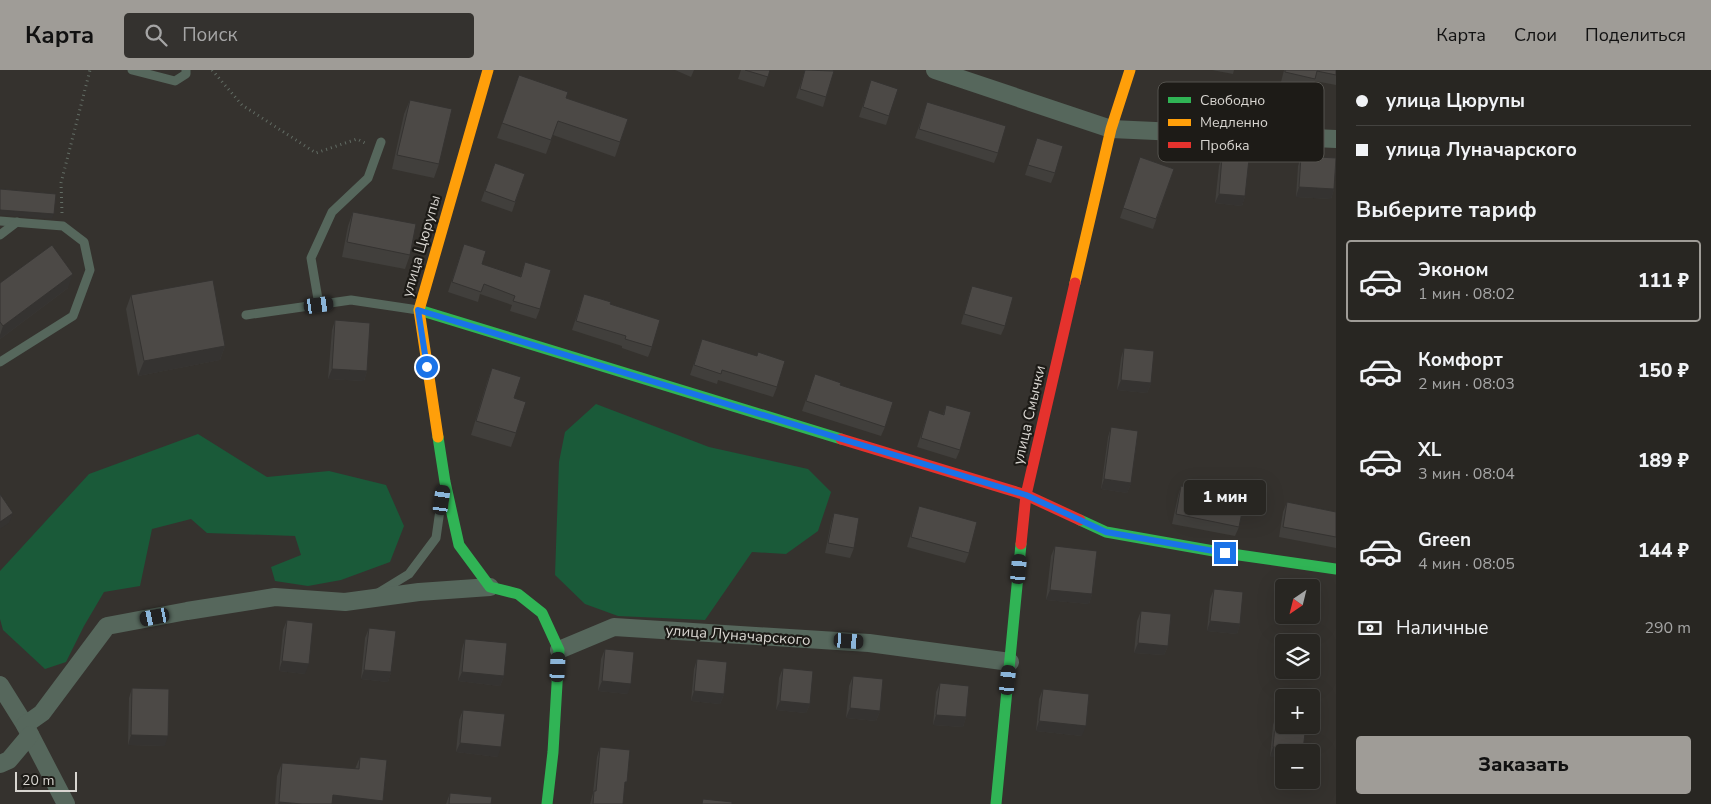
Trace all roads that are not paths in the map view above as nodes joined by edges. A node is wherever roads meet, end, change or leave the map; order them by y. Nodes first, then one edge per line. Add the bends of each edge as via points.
1 (132, 70) edge
2 (186, 70) edge
3 (488, 70) edge
4 (935, 70) edge
5 (1130, 70) edge
6 (1111, 129) junction
7 (1158, 131) edge
8 (380, 146) road end
9 (0, 221) edge
10 (17, 222) junction
11 (0, 235) edge
12 (319, 305) junction
13 (418, 310) junction
14 (246, 315) dead end
15 (0, 362) edge
16 (444, 482) junction
17 (1026, 495) junction
18 (1336, 569) edge
19 (490, 587) junction
20 (368, 600) junction
21 (559, 650) junction
22 (1010, 662) junction
23 (0, 685) edge
24 (27, 730) junction
25 (0, 764) edge
26 (68, 802) edge
27 (547, 804) edge
28 (996, 804) edge

1 - 2 lane via 175,81 186,74
3 - 13 street, улица Цюрупы
4 - 6 street
5 - 6 street, улица Смычки
6 - 7 street
6 - 17 street, улица Смычки
8 - 12 lane via 368,178 332,212 311,258
9 - 10 lane
10 - 11 lane
10 - 15 lane via 63,226 84,242 90,270 73,316
12 - 13 lane via 351,300
12 - 14 lane
13 - 16 street, улица Цюрупы
13 - 17 street
16 - 19 street, улица Цюрупы via 459,545
16 - 20 lane via 436,538 409,574
17 - 18 street via 1106,532
17 - 22 street, улица Смычки
19 - 20 street via 419,592
19 - 21 street via 518,594 542,613
20 - 24 street via 345,602 275,597 106,626
21 - 22 street, улица Луначарского via 614,627 868,643
21 - 27 street
22 - 28 street, улица Смычки
23 - 24 street
24 - 25 street via 9,760
24 - 26 street

